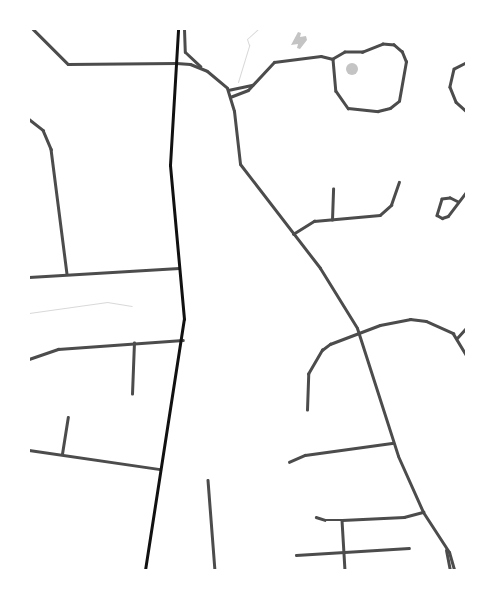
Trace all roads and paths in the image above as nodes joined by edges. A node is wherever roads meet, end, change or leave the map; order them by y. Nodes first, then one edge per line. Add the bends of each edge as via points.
1 (33, 29) edge
2 (178, 29) edge
3 (184, 29) edge
4 (333, 59) junction
5 (176, 64) junction
6 (466, 64) edge
7 (207, 71) junction
8 (253, 85) junction
9 (228, 90) junction
10 (230, 98) junction
11 (466, 111) edge
12 (29, 119) edge
13 (399, 182) dead end
14 (333, 189) dead end
15 (466, 192) edge
16 (458, 202) junction
17 (332, 220) junction
18 (293, 234) junction
19 (180, 268) junction
20 (67, 274) junction
21 (29, 277) edge
22 (466, 328) edge
23 (360, 333) junction
24 (457, 338) junction
25 (183, 340) junction
26 (134, 343) junction
27 (466, 355) edge
28 (29, 359) edge
29 (132, 394) dead end
30 (307, 410) dead end
31 (68, 417) dead end
32 (393, 443) junction
33 (29, 450) edge
34 (62, 454) junction
35 (289, 462) dead end
36 (160, 469) junction
37 (208, 480) dead end
38 (423, 512) junction
39 (316, 516) dead end
40 (342, 520) junction
41 (408, 548) dead end
42 (446, 549) junction
43 (344, 551) junction
44 (296, 555) dead end
45 (145, 570) edge
46 (215, 570) edge
47 (345, 570) edge
48 (450, 570) edge
49 (454, 570) edge

1 - 5 street via 68,64
2 - 5 main road
3 - 7 street via 184,52
4 - 4 street via 336,91 348,108 378,111 399,101 406,62 394,45 383,44 364,52 345,52
4 - 8 street via 321,56 278,60 269,65
5 - 7 street via 190,64
5 - 19 main road via 170,165
6 - 11 street via 454,69 450,86 456,102
7 - 9 street via 219,78
8 - 9 street
8 - 10 street
9 - 10 street
10 - 18 street via 240,164
12 - 20 street via 43,130 51,149
13 - 17 street via 390,205 380,215
14 - 17 street
15 - 16 street
16 - 16 street via 448,216 436,215 442,199
17 - 18 street via 309,223
18 - 23 street via 320,268
19 - 20 street
19 - 25 main road
20 - 21 street
22 - 24 street
23 - 24 street via 394,320 410,319 442,326
23 - 30 street via 330,344 316,357 308,374
23 - 32 street
24 - 27 street
25 - 26 street
25 - 36 main road
26 - 28 street via 58,349
26 - 29 street
31 - 34 street
32 - 35 street via 305,455
32 - 38 street
33 - 34 street
34 - 36 street
36 - 45 main road
37 - 46 street
38 - 40 street via 404,517
38 - 42 street
39 - 40 street via 325,520
40 - 43 street
41 - 43 street
42 - 48 street
42 - 49 street
43 - 44 street
43 - 47 street

